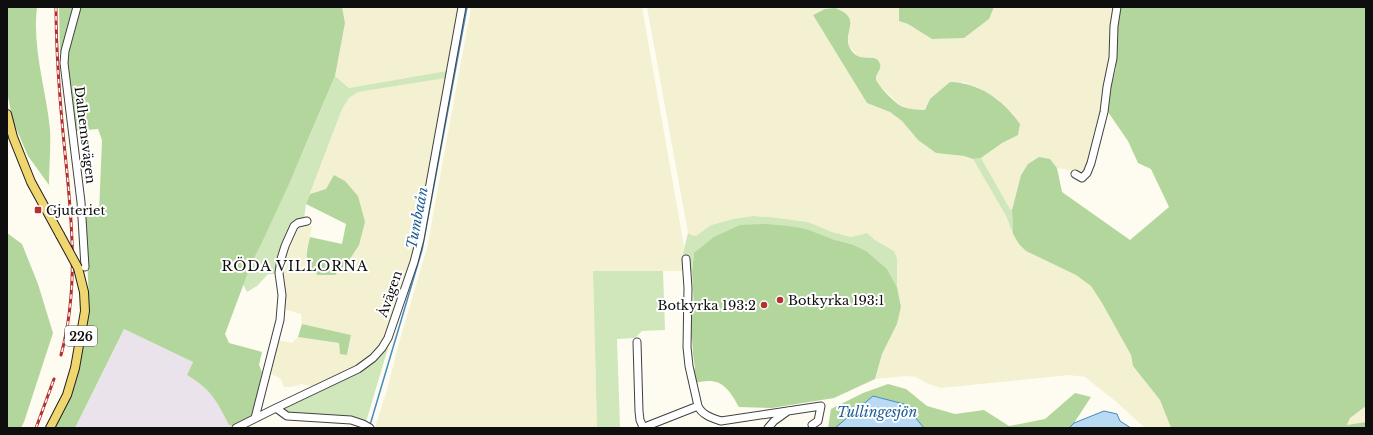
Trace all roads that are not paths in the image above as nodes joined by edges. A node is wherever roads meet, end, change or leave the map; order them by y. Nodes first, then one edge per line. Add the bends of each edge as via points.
1 (77, 7) edge
2 (462, 7) edge
3 (1117, 7) edge
4 (7, 114) edge
5 (1075, 174) dead end
6 (307, 221) dead end
7 (686, 258) dead end
8 (81, 267) junction
9 (637, 342) dead end
10 (698, 406) junction
11 (276, 408) junction
12 (788, 411) junction
13 (255, 418) junction
14 (812, 425) dead end
15 (367, 426) edge
16 (50, 428) edge
17 (236, 428) edge
18 (643, 428) edge
19 (768, 428) edge

1 - 8 street, Dalhemsvägen via 64,63 81,202
2 - 11 street, Åvägen via 420,239 388,338 373,358 358,369
3 - 5 street via 1113,58 1104,112 1091,163 1082,178
4 - 8 main road, 226, bridge via 31,182
6 - 13 street via 294,226 281,259 280,320
7 - 10 street via 687,347
8 - 16 main road, 226 via 85,311 75,368 69,388
9 - 18 street via 639,411
10 - 12 street via 708,416 722,421
10 - 18 street
11 - 13 street, Åvägen
11 - 15 street via 287,416 351,420
12 - 14 street via 821,406 818,421
12 - 19 street
13 - 17 street, Åvägen

